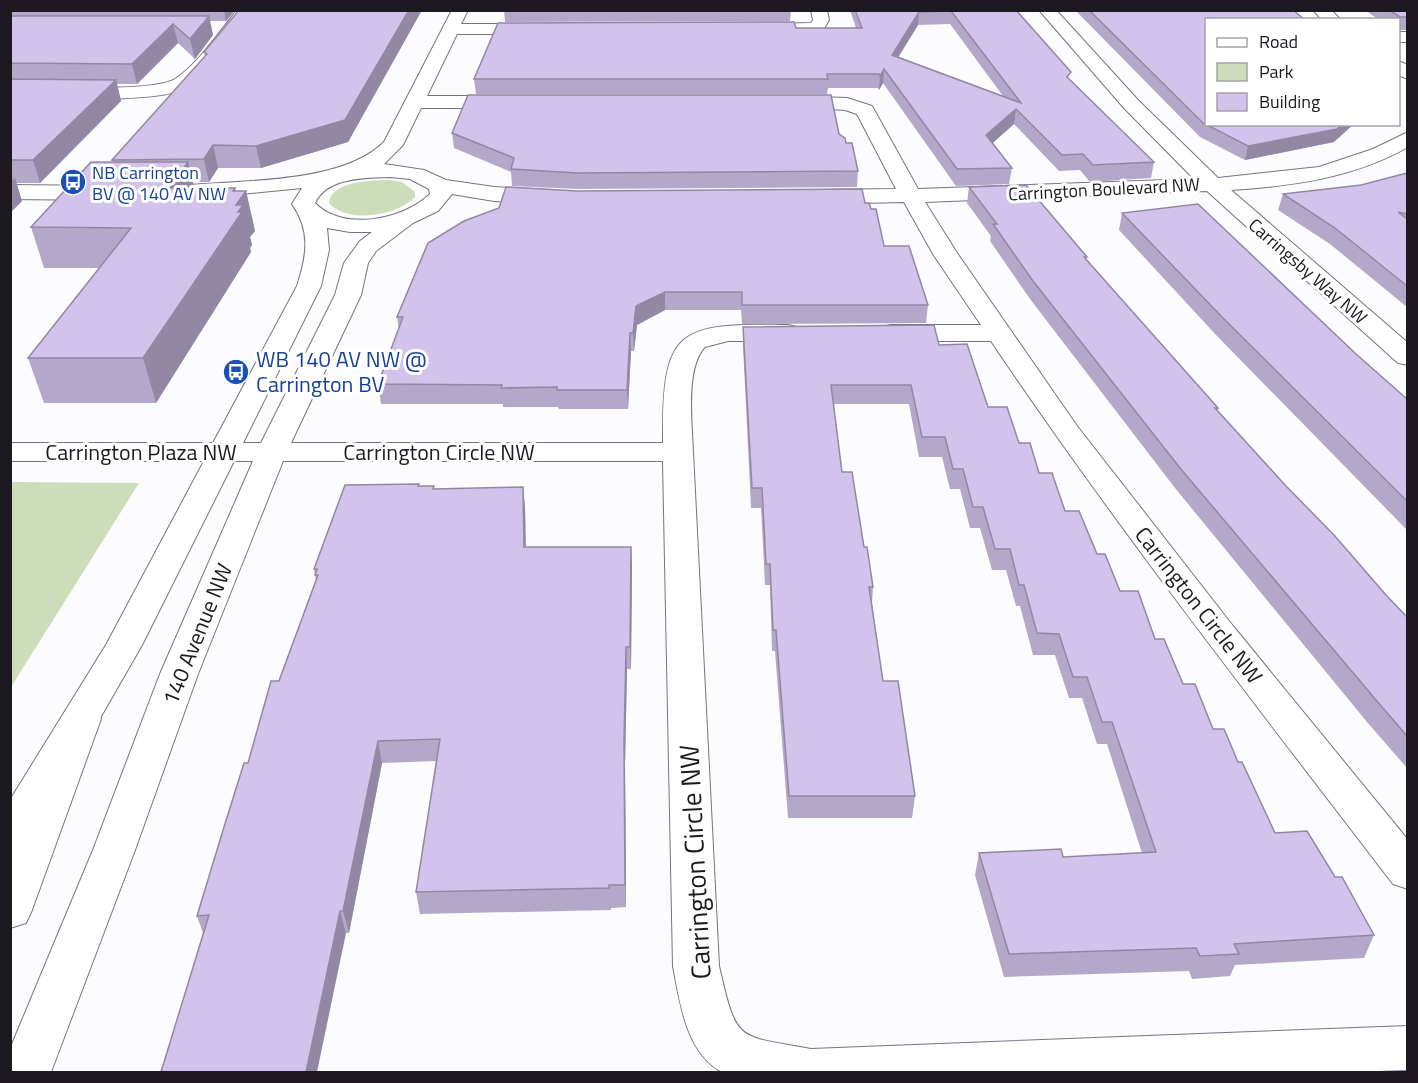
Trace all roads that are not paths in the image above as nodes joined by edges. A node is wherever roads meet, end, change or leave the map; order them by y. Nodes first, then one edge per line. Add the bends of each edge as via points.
1 (246, 10) edge
2 (460, 10) edge
3 (819, 10) edge
4 (1047, 10) edge
5 (207, 28) edge
6 (231, 28) junction
7 (450, 29) junction
8 (556, 29) edge
9 (745, 29) edge
10 (10, 91) edge
11 (530, 102) edge
12 (773, 102) edge
13 (413, 106) junction
14 (1407, 138) edge
15 (335, 178) junction
16 (434, 182) junction
17 (1209, 184) junction
18 (10, 192) edge
19 (910, 196) junction
20 (792, 197) edge
21 (10, 204) edge
22 (295, 210) junction
23 (408, 218) junction
24 (813, 333) edge
25 (871, 333) edge
26 (998, 333) junction
27 (1407, 357) edge
28 (10, 452) edge
29 (224, 452) junction
30 (272, 452) junction
31 (678, 452) junction
32 (82, 719) junction
33 (10, 837) edge
34 (1407, 872) edge
35 (10, 910) edge
36 (1407, 1048) edge
37 (26, 1072) edge

1 - 6 street
2 - 7 street
3 - 9 street via 821,20 816,28
4 - 17 street, Carringsby Way NW
5 - 6 street
6 - 10 street via 186,78 170,88
7 - 8 street
7 - 13 street
11 - 13 street
12 - 19 street, Carrington Circle NW via 831,102 865,110
13 - 15 street via 383,156
13 - 16 street via 412,134
14 - 17 street, Carrington Boulevard NW via 1377,155 1330,170 1289,178
15 - 16 street via 387,170 410,172
15 - 22 street via 316,186
15 - 22 street via 168,197 248,200
16 - 23 street, 140 Avenue NW via 441,195 435,205
16 - 23 street via 494,194 567,199
17 - 19 street, Carrington Boulevard NW
17 - 27 street, Carringsby Way NW
18 - 21 street via 129,198
19 - 20 street, Carrington Boulevard NW
19 - 26 street, Carrington Circle NW
22 - 23 street, 140 Avenue NW via 329,222 356,225
22 - 29 street via 318,230 319,243 309,286
23 - 30 street, 140 Avenue NW via 368,246 356,263 348,296
24 - 31 street, Carrington Circle NW via 733,334 696,341 685,354 680,372
25 - 26 street
26 - 34 street, Carrington Circle NW via 1144,535
28 - 29 street, Carrington Plaza NW
29 - 30 street, Carrington Plaza NW
29 - 32 street
30 - 31 street, Carrington Circle NW
30 - 37 street, 140 Avenue NW via 179,674
31 - 36 street, Carrington Circle NW via 696,966 706,1011 718,1041 740,1057 811,1072
32 - 33 street
32 - 35 street

